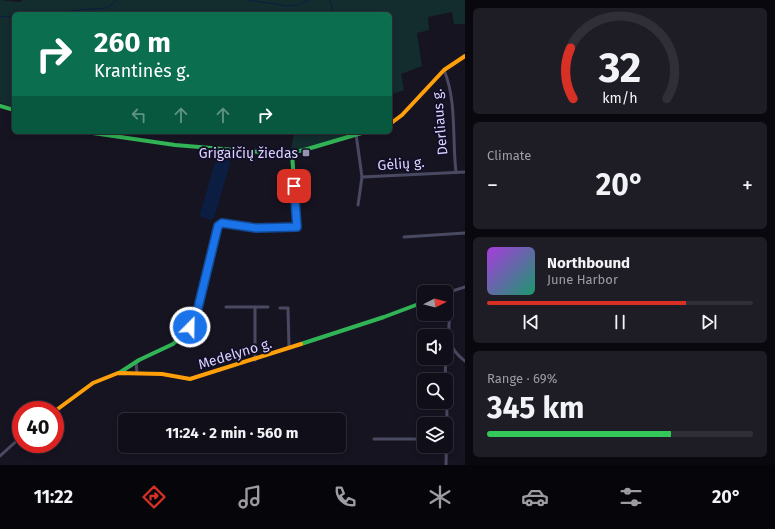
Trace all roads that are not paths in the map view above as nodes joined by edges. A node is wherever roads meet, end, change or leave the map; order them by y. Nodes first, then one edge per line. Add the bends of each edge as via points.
1 (465, 56) edge
2 (444, 70) junction
3 (0, 106) edge
4 (12, 109) edge
5 (392, 122) edge
6 (100, 134) edge
7 (356, 134) joint
8 (292, 153) junction
9 (456, 172) junction
10 (465, 172) edge
11 (362, 177) junction
12 (358, 205) dead end
13 (465, 233) edge
14 (404, 237) dead end
15 (465, 287) edge
16 (453, 291) edge
17 (417, 305) edge
18 (226, 307) dead end
19 (255, 307) junction
20 (268, 307) dead end
21 (280, 308) dead end
22 (289, 348) junction
23 (453, 351) edge
24 (255, 360) junction
25 (465, 361) edge
26 (136, 362) junction
27 (118, 373) junction
28 (137, 373) junction
29 (64, 404) edge
30 (417, 439) edge
31 (374, 440) dead end
32 (12, 446) edge
33 (446, 453) edge
34 (0, 456) edge
35 (446, 465) edge

1 - 2 street
2 - 5 street
2 - 9 street, Derliaus g. via 450,97
3 - 4 street
6 - 8 street via 175,145
7 - 8 street
7 - 11 street
8 - 26 street via 297,227 260,228 219,224 197,312 190,327 182,338
9 - 10 street, Gėlių g.
9 - 11 street, Gėlių g.
11 - 12 street
13 - 14 street
15 - 16 street
17 - 22 street, Medelyno g.
18 - 19 street
19 - 20 street
19 - 24 street
21 - 22 street via 288,308
22 - 24 street, Medelyno g.
23 - 25 street
24 - 28 street, Medelyno g. via 190,379
26 - 27 street
26 - 28 street
27 - 28 street, Medelyno g.
27 - 29 street, Medelyno g. via 93,383
30 - 31 street
32 - 34 street
33 - 35 street

